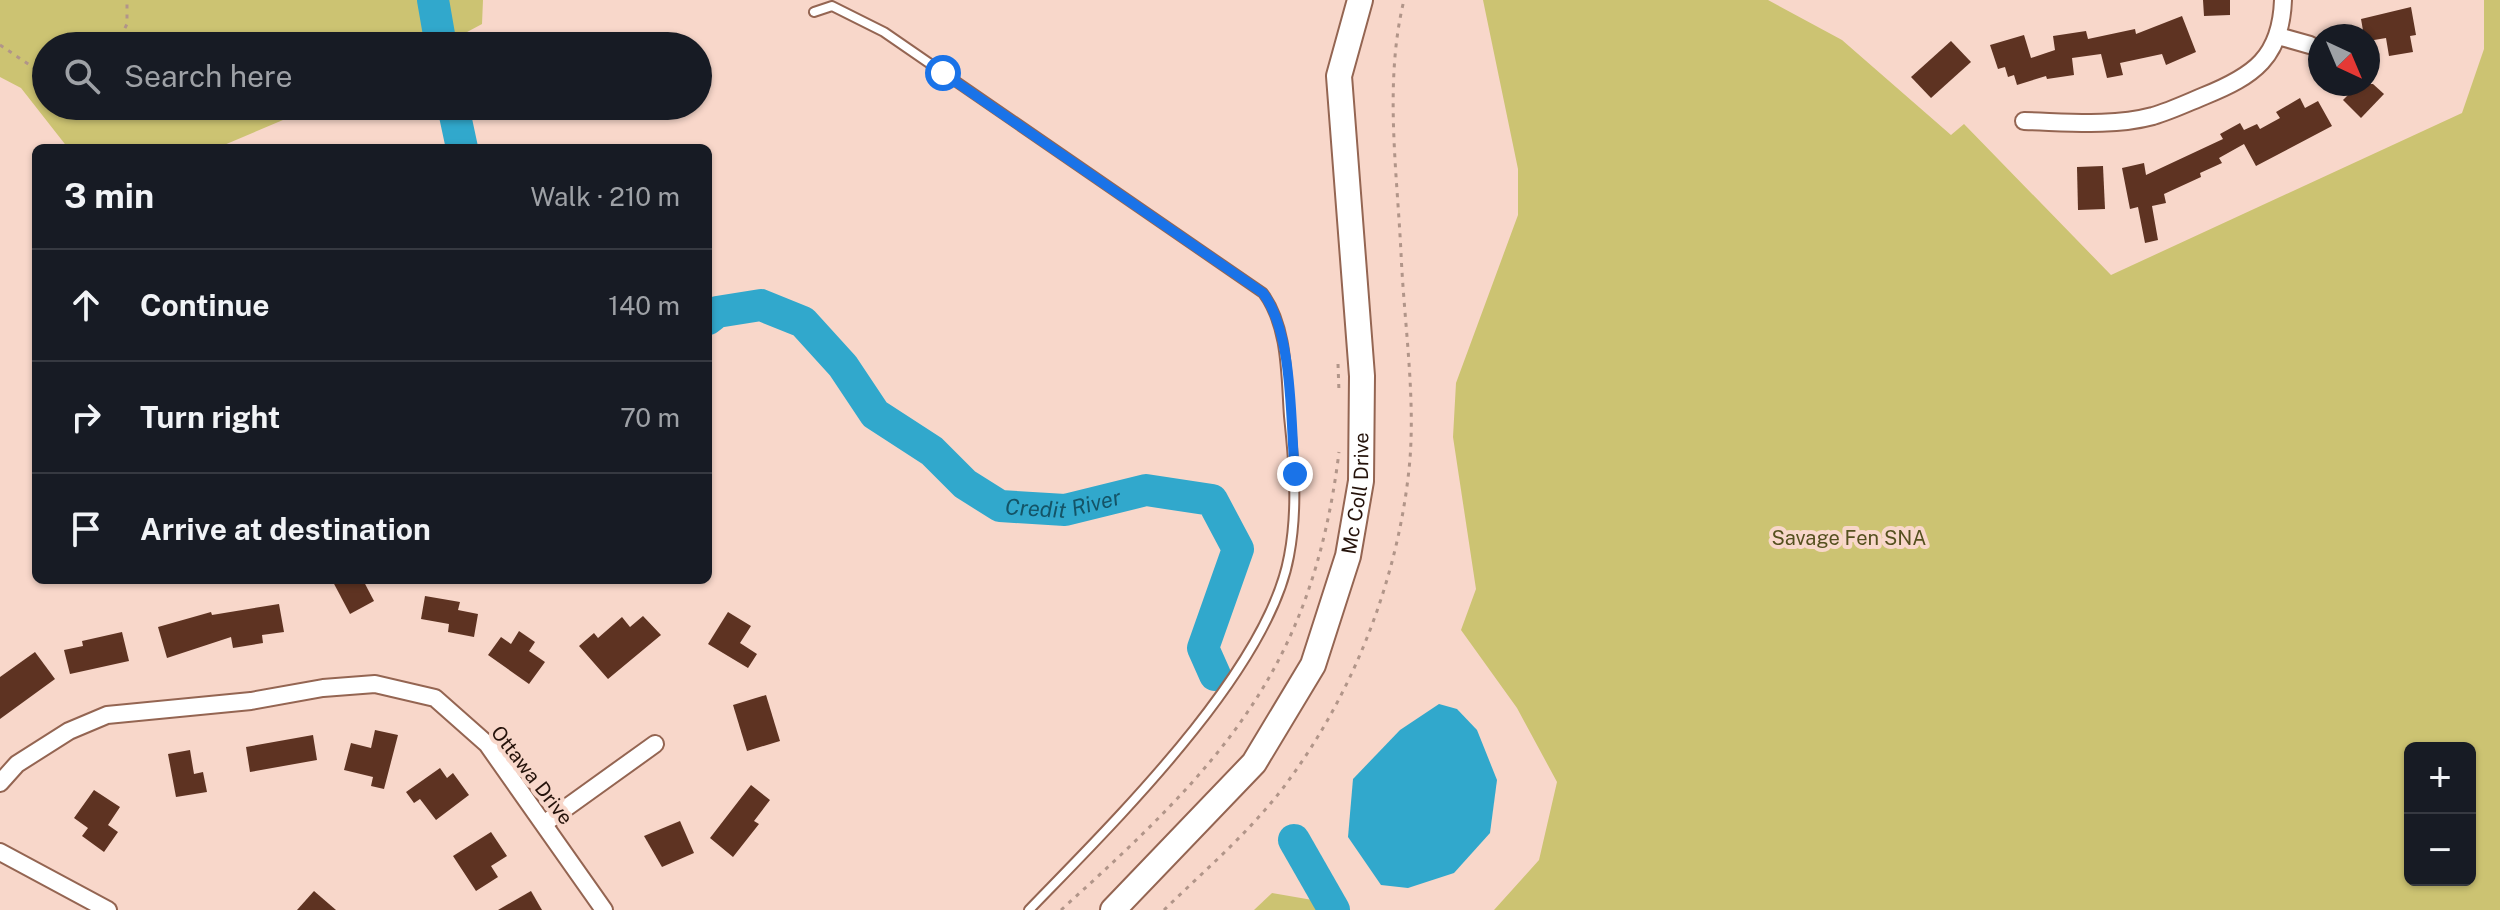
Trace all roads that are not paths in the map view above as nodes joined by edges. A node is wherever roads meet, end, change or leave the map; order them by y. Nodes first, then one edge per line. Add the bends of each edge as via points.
1 (1360, 0) edge
2 (2283, 0) edge
3 (814, 12) dead end
4 (2278, 36) junction
5 (2308, 44) edge
6 (2024, 121) dead end
7 (655, 744) dead end
8 (0, 783) edge
9 (545, 823) junction
10 (0, 852) edge
11 (108, 910) edge
12 (604, 910) edge
13 (1029, 910) edge
14 (1113, 910) edge

1 - 14 main road, Mc Coll Drive via 1339,76 1362,376 1361,481 1348,556 1313,665 1254,763
2 - 4 street
3 - 13 lane via 832,6 884,32 1263,293 1273,307 1284,351 1294,514 1289,557 1266,624 1193,728
4 - 5 street
4 - 6 street via 2268,56 2237,82 2151,116 2105,122
7 - 9 street
8 - 9 street, Ottawa Drive via 17,764 69,731 107,715 375,684 435,698 487,744
9 - 12 street, Ottawa Drive
10 - 11 street

